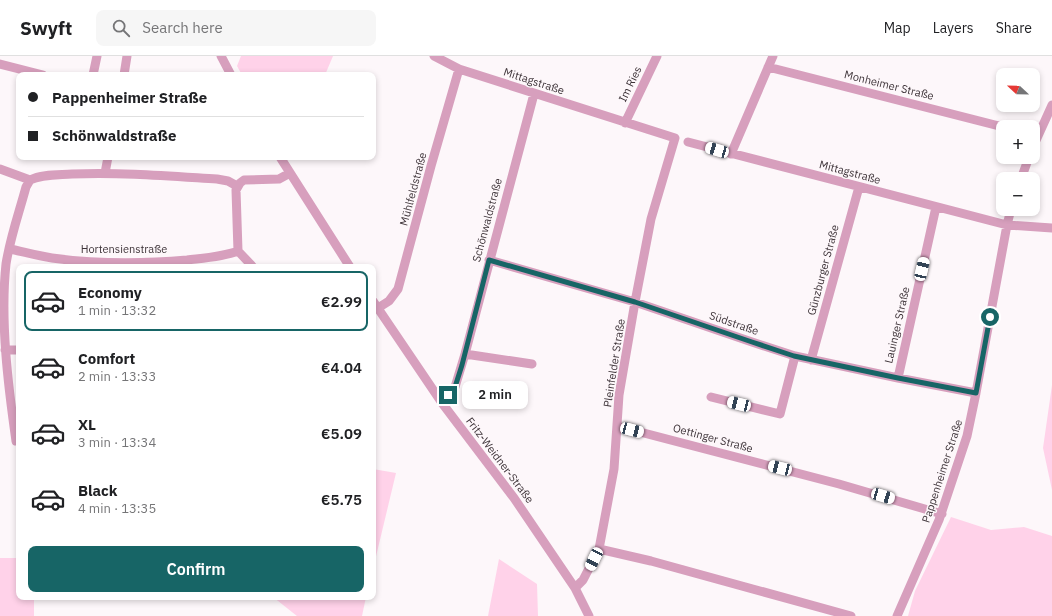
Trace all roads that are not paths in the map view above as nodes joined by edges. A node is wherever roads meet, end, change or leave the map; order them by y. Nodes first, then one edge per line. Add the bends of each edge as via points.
1 (7, 56) edge
2 (97, 56) edge
3 (127, 56) edge
4 (221, 56) edge
5 (434, 56) edge
6 (657, 56) edge
7 (773, 56) edge
8 (452, 60) edge
9 (2, 65) edge
10 (768, 67) junction
11 (459, 69) junction
12 (30, 72) edge
13 (94, 72) edge
14 (124, 72) edge
15 (230, 72) edge
16 (534, 94) junction
17 (1052, 105) edge
18 (625, 123) junction
19 (996, 125) edge
20 (1040, 126) edge
21 (675, 138) joint
22 (688, 142) dead end
23 (731, 154) junction
24 (107, 160) edge
25 (282, 160) edge
26 (0, 169) edge
27 (105, 173) junction
28 (290, 173) junction
29 (30, 180) junction
30 (237, 186) junction
31 (859, 187) junction
32 (936, 207) junction
33 (1009, 216) edge
34 (1007, 225) junction
35 (1052, 228) edge
36 (10, 249) junction
37 (238, 251) junction
38 (489, 260) junction
39 (3, 264) edge
40 (250, 264) edge
41 (348, 264) edge
42 (635, 302) junction
43 (376, 304) edge
44 (5, 350) junction
45 (16, 350) edge
46 (465, 354) junction
47 (794, 356) junction
48 (812, 360) junction
49 (532, 364) dead end
50 (898, 378) junction
51 (976, 393) junction
52 (711, 397) dead end
53 (442, 403) junction
54 (617, 426) junction
55 (16, 430) edge
56 (942, 514) junction
57 (599, 549) junction
58 (575, 588) junction
59 (589, 616) edge
60 (851, 616) edge
61 (897, 616) edge

1 - 9 street
2 - 13 street
3 - 14 street
4 - 15 street
5 - 8 street, Mittagstraße
6 - 18 street, Im Ries
7 - 10 street
8 - 11 street, Mittagstraße
9 - 12 street
10 - 19 street, Monheimer Straße
10 - 23 street
11 - 16 street, Mittagstraße
11 - 43 street, Mühlfeldstraße via 398,289 388,300
16 - 18 street, Mittagstraße
16 - 38 street, Schönwaldstraße
17 - 20 street
18 - 21 street, Mittagstraße
21 - 42 street, Pleinfelder Straße via 651,219
22 - 23 street, Mittagstraße
23 - 31 street, Mittagstraße
24 - 27 street
25 - 28 street
26 - 29 street
27 - 29 street via 46,175
27 - 30 street via 217,179
28 - 30 street via 279,180 244,180
28 - 41 street
29 - 36 street
30 - 37 street via 235,193
31 - 32 street, Mittagstraße
31 - 48 street, Günzburger Straße
32 - 34 street, Mittagstraße
32 - 50 street, Lauinger Straße
33 - 34 street, Pappenheimer Straße
34 - 35 street, Mittagstraße
34 - 51 street, Pappenheimer Straße
36 - 37 street, Hortensienstraße via 71,260 121,262 165,262 228,255
36 - 39 street
37 - 40 street
38 - 42 street, Südstraße
38 - 46 street, Schönwaldstraße
39 - 44 street
42 - 47 street, Südstraße
42 - 54 street, Pleinfelder Straße via 619,394
43 - 53 street, Fritz-Weidner-Straße
44 - 45 street
44 - 55 street via 7,381
46 - 49 street
46 - 53 street, Schönwaldstraße via 455,387
47 - 48 street, Südstraße
47 - 52 street via 780,414
48 - 50 street, Südstraße
50 - 51 street, Südstraße
51 - 56 street, Pappenheimer Straße via 967,436
53 - 58 street, Fritz-Weidner-Straße via 514,498
54 - 56 street, Oettinger Straße via 839,484
54 - 57 street, Pleinfelder Straße via 614,469
56 - 61 street, Pappenheimer Straße
57 - 58 street, Pleinfelder Straße via 584,580
57 - 60 street
58 - 59 street, Fritz-Weidner-Straße

